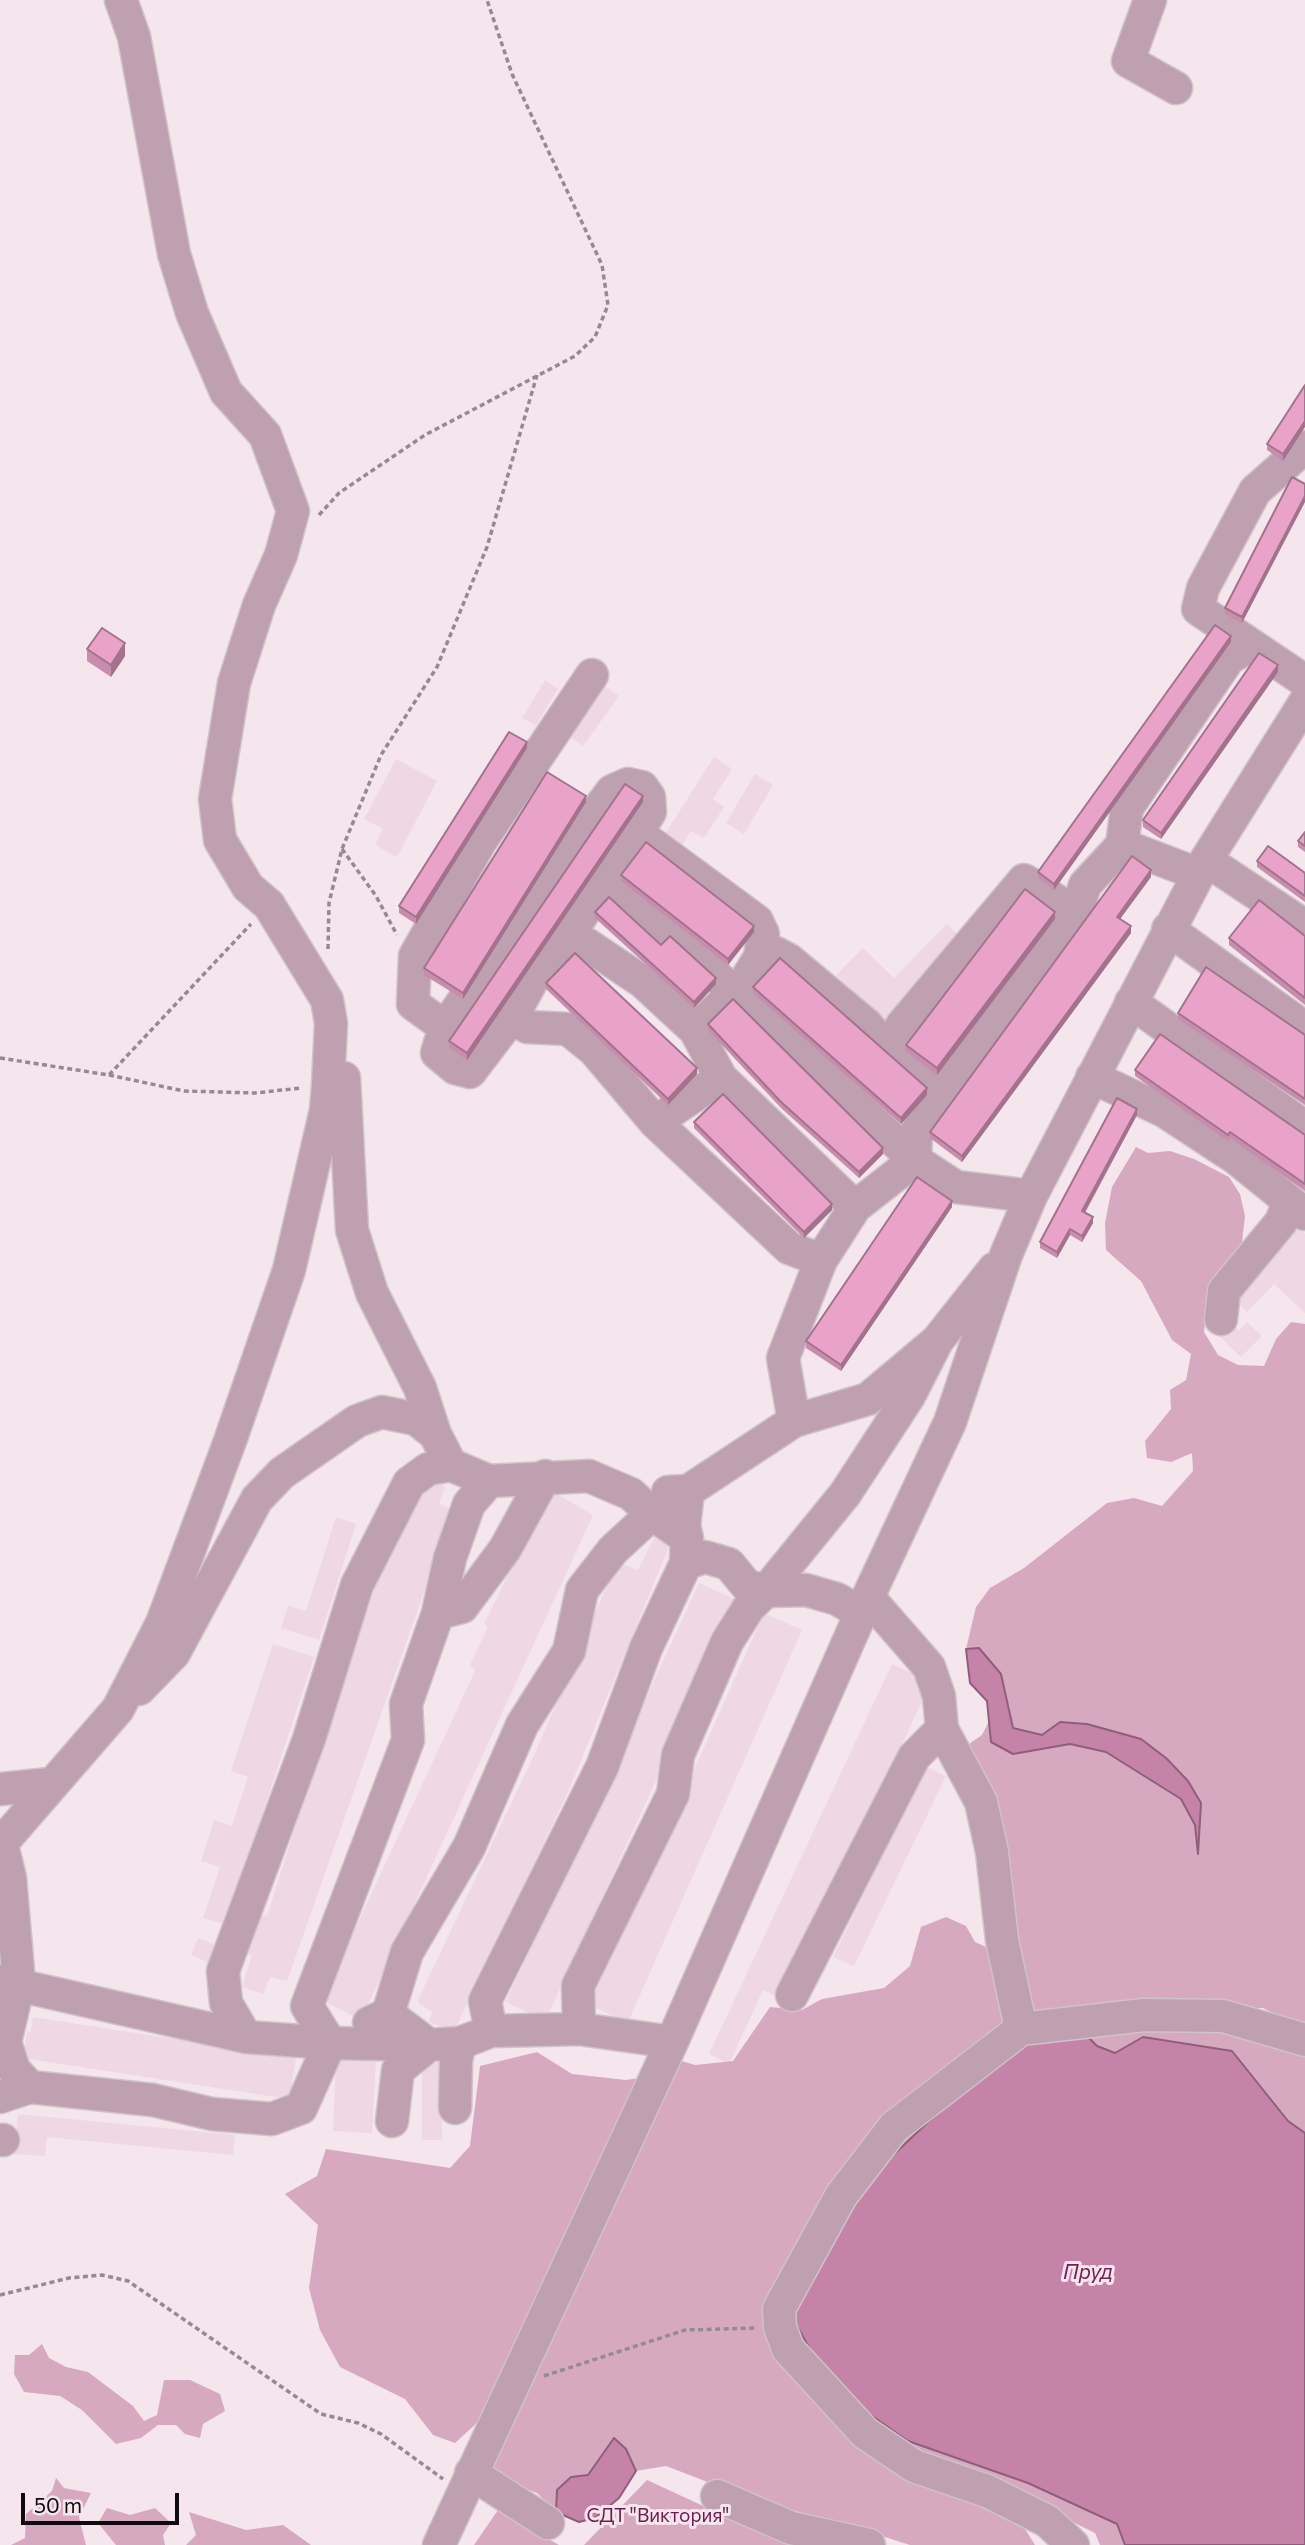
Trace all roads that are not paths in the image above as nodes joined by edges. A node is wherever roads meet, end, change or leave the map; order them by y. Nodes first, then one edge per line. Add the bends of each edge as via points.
1 (121, 0) edge
2 (1150, 0) edge
3 (1176, 88) dead end
4 (1305, 447) edge
5 (1250, 646) junction
6 (592, 675) dead end
7 (1305, 681) edge
8 (1305, 702) edge
9 (636, 832) junction
10 (1122, 845) junction
11 (1202, 867) junction
12 (604, 882) junction
13 (1076, 913) junction
14 (1305, 926) edge
15 (1168, 929) junction
16 (570, 933) junction
17 (760, 957) junction
18 (735, 992) junction
19 (1131, 1002) junction
20 (512, 1017) junction
21 (331, 1023) junction
22 (445, 1027) junction
23 (1305, 1028) edge
24 (695, 1030) junction
25 (888, 1049) junction
26 (721, 1077) junction
27 (1092, 1077) junction
28 (938, 1094) junction
29 (655, 1122) junction
30 (1305, 1127) edge
31 (915, 1160) junction
32 (1031, 1196) junction
33 (855, 1207) junction
34 (1297, 1208) edge
35 (1006, 1255) junction
36 (821, 1260) junction
37 (1221, 1319) dead end
38 (937, 1341) junction
39 (794, 1421) junction
40 (435, 1434) junction
41 (451, 1465) junction
42 (545, 1476) junction
43 (489, 1481) junction
44 (688, 1491) junction
45 (642, 1504) junction
46 (686, 1551) junction
47 (766, 1591) junction
48 (864, 1605) junction
49 (438, 1613) junction
50 (118, 1709) junction
51 (942, 1729) junction
52 (50, 1784) junction
53 (0, 1789) edge
54 (0, 1841) edge
55 (9, 1982) edge
56 (792, 1995) dead end
57 (388, 2014) junction
58 (579, 2029) junction
59 (1021, 2029) junction
60 (491, 2031) junction
61 (246, 2037) junction
62 (1305, 2040) edge
63 (672, 2042) junction
64 (330, 2043) junction
65 (460, 2043) junction
66 (429, 2045) junction
67 (30, 2087) junction
68 (0, 2096) edge
69 (455, 2108) dead end
70 (392, 2121) dead end
71 (466, 2483) junction
72 (717, 2496) dead end
73 (548, 2523) dead end
74 (439, 2545) edge
75 (870, 2545) edge
76 (1073, 2545) edge

1 - 21 street via 134,37 174,254 192,313 226,392 265,435 293,511 234,683 215,799 220,840 248,887 270,905 327,1000
2 - 3 street via 1128,61
4 - 5 street via 1255,491 1203,588 1198,609
5 - 7 street
5 - 10 street via 1229,658 1127,808
6 - 22 street via 480,842 415,956 414,1004
8 - 11 street
9 - 12 street
9 - 17 street via 757,921 763,934
9 - 22 street via 650,812 649,796 642,787 628,783 612,790
10 - 11 street
10 - 13 street via 1085,885
11 - 14 street
11 - 15 street
12 - 16 street
12 - 18 street
13 - 25 street via 1024,880 902,1025
13 - 28 street
15 - 19 street
15 - 23 street
16 - 20 street via 535,975
16 - 24 street via 643,982
17 - 18 street
17 - 25 street via 776,953 789,960 867,1025
18 - 24 street
18 - 31 street
19 - 27 street
19 - 30 street
20 - 22 street via 470,1072 455,1068 437,1053
20 - 29 street via 527,1027 568,1029 594,1050
21 - 40 street via 343,1066 352,1230 372,1293 420,1388
21 - 50 street via 326,1110 289,1270 162,1623
24 - 26 street
25 - 28 street
26 - 29 street
26 - 33 street
27 - 32 street
27 - 34 street via 1164,1111 1237,1159
28 - 31 street via 916,1133
29 - 36 street via 789,1248
31 - 32 street via 956,1187
31 - 33 street
32 - 35 street
33 - 36 street
34 - 37 street via 1280,1222 1224,1291
35 - 38 street
35 - 48 street via 950,1422
36 - 39 street via 783,1358
38 - 39 street via 868,1399
38 - 47 street via 909,1396 845,1494
39 - 44 street
40 - 41 street
40 - 50 street via 416,1419 382,1412 357,1421 282,1473 257,1499 174,1653
41 - 43 street
41 - 61 street via 428,1469 409,1483 357,1585 309,1738 223,1971 226,2003
42 - 43 street
42 - 45 street via 589,1476
42 - 49 street via 505,1549 462,1607
43 - 49 street via 469,1504 450,1558
44 - 45 street
44 - 46 street
45 - 46 street
45 - 57 street via 582,1590 569,1651 522,1725 469,1847 407,1952
46 - 47 street via 729,1564 747,1586
46 - 60 street via 603,1767 485,2001
47 - 48 street via 806,1590
47 - 58 street via 749,1607 727,1642 678,1755 673,1794 578,1986
48 - 51 street via 929,1667 939,1696
48 - 63 street
49 - 64 street via 406,1703 408,1740 307,2006
50 - 52 street
51 - 56 street via 914,1757
51 - 59 street via 981,1802
52 - 53 street
52 - 54 street
54 - 55 street via 10,1878
55 - 61 street
55 - 67 street via 5,2042 14,2070
57 - 64 street
57 - 66 street
58 - 60 street
58 - 63 street
59 - 62 street via 1144,2015 1223,2016
59 - 76 street via 894,2127 842,2196 803,2260 779,2309 780,2327 789,2349 865,2434 914,2466 987,2491 1046,2521
60 - 65 street
61 - 64 street
63 - 71 street
64 - 66 street
64 - 67 street via 301,2108 272,2119
65 - 66 street
65 - 69 street
66 - 70 street via 398,2070
67 - 68 street
71 - 73 street
71 - 74 street
72 - 75 street via 792,2528

